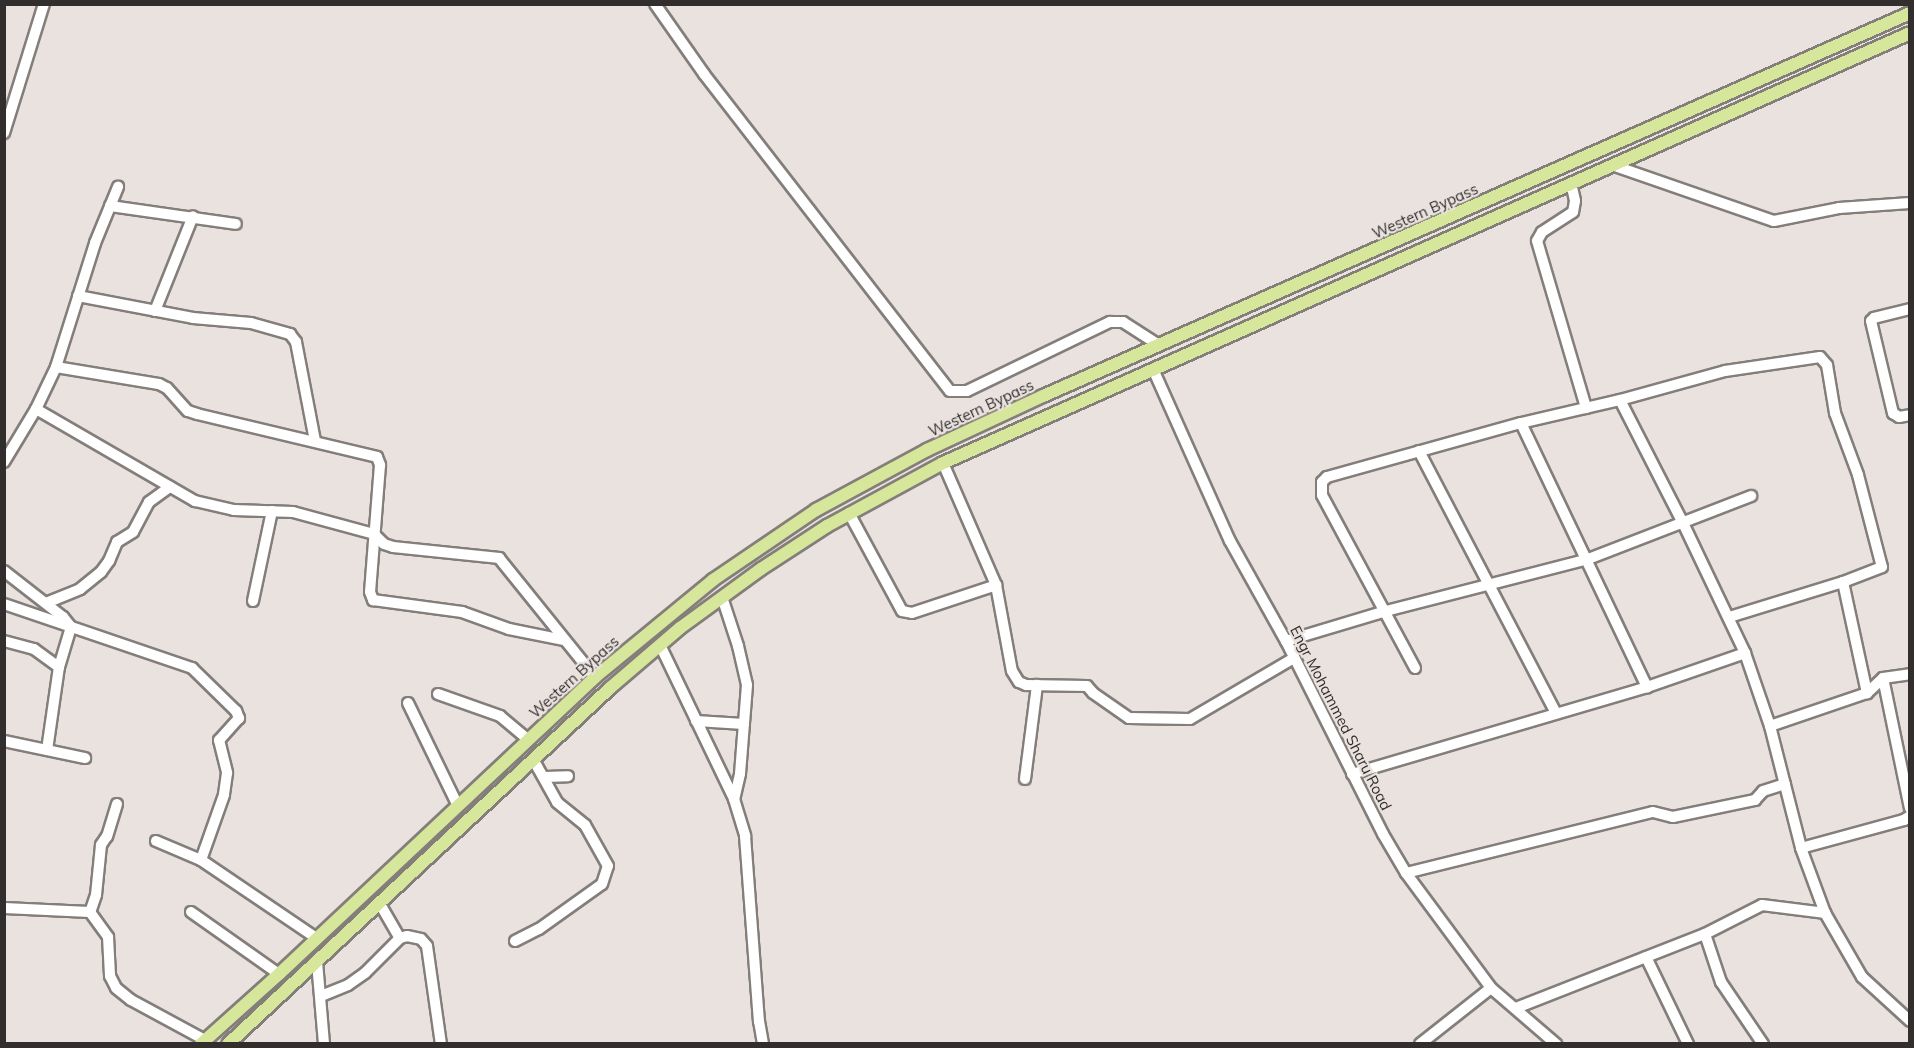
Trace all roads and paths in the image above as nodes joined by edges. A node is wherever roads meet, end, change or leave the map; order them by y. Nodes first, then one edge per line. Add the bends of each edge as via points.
1 (44, 4) edge
2 (657, 5) edge
3 (1910, 13) edge
4 (1910, 33) edge
5 (4, 133) edge
6 (1612, 165) junction
7 (1571, 183) junction
8 (118, 187) dead end
9 (1910, 203) edge
10 (110, 206) junction
11 (193, 216) junction
12 (236, 224) dead end
13 (78, 296) junction
14 (1910, 309) edge
15 (155, 311) junction
16 (1159, 345) junction
17 (56, 367) junction
18 (1153, 369) junction
19 (1620, 400) junction
20 (1586, 408) junction
21 (36, 409) junction
22 (1910, 415) edge
23 (1521, 423) junction
24 (315, 441) junction
25 (1419, 452) junction
26 (4, 462) edge
27 (943, 463) junction
28 (170, 487) junction
29 (1752, 496) dead end
30 (272, 511) junction
31 (849, 513) junction
32 (1683, 523) junction
33 (374, 534) junction
34 (1588, 559) junction
35 (4, 570) edge
36 (1843, 582) junction
37 (1490, 584) junction
38 (996, 585) junction
39 (722, 597) junction
40 (254, 601) dead end
41 (46, 603) junction
42 (4, 604) edge
43 (1386, 611) junction
44 (1729, 617) junction
45 (71, 627) junction
46 (563, 639) junction
47 (4, 641) edge
48 (1286, 641) junction
49 (660, 645) junction
50 (1745, 653) junction
51 (1294, 658) junction
52 (59, 667) junction
53 (1415, 668) dead end
54 (1910, 674) edge
55 (595, 677) junction
56 (1883, 678) junction
57 (1037, 685) junction
58 (1647, 687) junction
59 (1867, 693) junction
60 (438, 694) dead end
61 (408, 703) dead end
62 (1556, 713) junction
63 (696, 721) junction
64 (744, 724) junction
65 (1770, 726) junction
66 (527, 739) junction
67 (4, 741) edge
68 (47, 750) junction
69 (85, 758) dead end
70 (533, 759) junction
71 (1352, 774) junction
72 (568, 776) dead end
73 (545, 777) junction
74 (1025, 779) dead end
75 (1785, 784) junction
76 (734, 799) junction
77 (117, 804) dead end
78 (457, 804) junction
79 (1910, 808) edge
80 (1910, 816) edge
81 (439, 822) junction
82 (451, 835) junction
83 (156, 842) dead end
84 (1801, 848) junction
85 (201, 860) junction
86 (1406, 873) junction
87 (380, 904) junction
88 (4, 908) edge
89 (90, 912) junction
90 (191, 912) dead end
91 (1825, 913) junction
92 (1705, 934) junction
93 (316, 938) junction
94 (400, 938) junction
95 (515, 941) dead end
96 (1646, 957) junction
97 (317, 962) junction
98 (279, 974) junction
99 (1491, 988) junction
100 (321, 996) junction
101 (1516, 1008) junction
102 (1910, 1021) edge
103 (203, 1042) edge
104 (228, 1044) edge
105 (324, 1044) edge
106 (441, 1044) edge
107 (763, 1044) edge
108 (1420, 1044) edge
109 (1556, 1044) edge
110 (1688, 1044) edge
111 (1763, 1044) edge

1 - 5 street
2 - 16 street via 711,83 950,391 967,391 1110,322 1123,322
3 - 16 main road, Western Bypass
4 - 6 main road
6 - 7 main road
6 - 9 street via 1774,221 1839,208
7 - 18 main road
7 - 20 street via 1573,212 1542,232 1537,241
8 - 10 street
10 - 11 street
10 - 13 street
11 - 12 street
11 - 15 street
13 - 15 street
13 - 17 street
14 - 22 street via 1871,321 1893,413 1899,417
15 - 24 street via 251,323 290,334 296,342
16 - 55 main road, Western Bypass via 927,450 816,510 713,580
17 - 21 street
17 - 24 street via 159,384 188,411
18 - 27 main road
18 - 48 street, Engr Mohammed Sharu Road via 1230,541
19 - 20 street
19 - 32 street
19 - 36 street via 1725,371 1814,356 1824,360 1835,413 1858,475 1882,561 1880,570
20 - 23 street
21 - 26 street
21 - 28 street
23 - 25 street
23 - 34 street
24 - 33 street via 379,460
25 - 37 street
25 - 43 street via 1327,477 1320,489
27 - 31 main road
27 - 38 street
28 - 30 street via 216,508
28 - 41 street via 149,502 133,532 117,542 101,572 80,589
29 - 32 street
30 - 33 street via 293,512
30 - 40 street
31 - 38 street via 902,611 912,613
31 - 39 main road
32 - 34 street
32 - 44 street
33 - 46 street via 393,548 499,558
33 - 46 street via 370,592 373,600 462,612 509,629
34 - 37 street
34 - 58 street
35 - 41 street
36 - 44 street
36 - 59 street
37 - 43 street
37 - 62 street
38 - 57 street via 1012,671 1019,682
39 - 49 main road
39 - 64 street via 747,685
41 - 45 street
42 - 45 street
43 - 48 street
43 - 53 street
44 - 50 street
45 - 52 street
45 - 85 street via 192,668 236,711 239,718 219,740 227,773 224,795
46 - 55 street
47 - 52 street via 34,649
48 - 51 street, Engr Mohammed Sharu Road
49 - 63 street
49 - 70 main road
50 - 58 street
50 - 65 street
51 - 57 street via 1190,719 1128,718 1087,686
51 - 71 street, Engr Mohammed Sharu Road
52 - 68 street
54 - 56 street
55 - 66 main road, Western Bypass
56 - 59 street
56 - 79 street
57 - 74 street
58 - 62 street
59 - 65 street
60 - 66 street via 500,716
61 - 78 street
62 - 71 street
63 - 64 street
63 - 76 street
64 - 76 street
65 - 75 street
66 - 78 main road, Western Bypass
67 - 68 street
68 - 69 street
70 - 73 street
70 - 82 main road
71 - 86 street, Engr Mohammed Sharu Road
72 - 73 street
73 - 95 street via 557,802 585,825 606,858 606,875 602,884 539,929
75 - 84 street
75 - 86 street via 1763,791 1755,800 1673,817 1653,813
76 - 107 street via 746,840
77 - 89 street via 101,845 96,895
78 - 81 main road, Western Bypass
80 - 84 street
81 - 82 main road
81 - 93 main road, Western Bypass
82 - 87 main road
83 - 85 street
84 - 91 street
85 - 93 street
86 - 99 street, Engr Mohammed Sharu Road
87 - 94 street
87 - 97 main road
88 - 89 street
89 - 103 street via 108,937 110,976 116,988
90 - 98 street
91 - 92 street via 1762,905
91 - 102 street via 1862,977
92 - 96 street
92 - 111 street via 1721,982
93 - 98 main road, Western Bypass
94 - 100 street via 365,974
94 - 106 street via 421,939 427,946
96 - 101 street
96 - 110 street
97 - 100 street
97 - 104 main road
98 - 103 main road, Western Bypass
99 - 101 street, Engr Mohammed Sharu Road
99 - 108 street
100 - 105 street
101 - 109 street, Engr Mohammed Sharu Road

